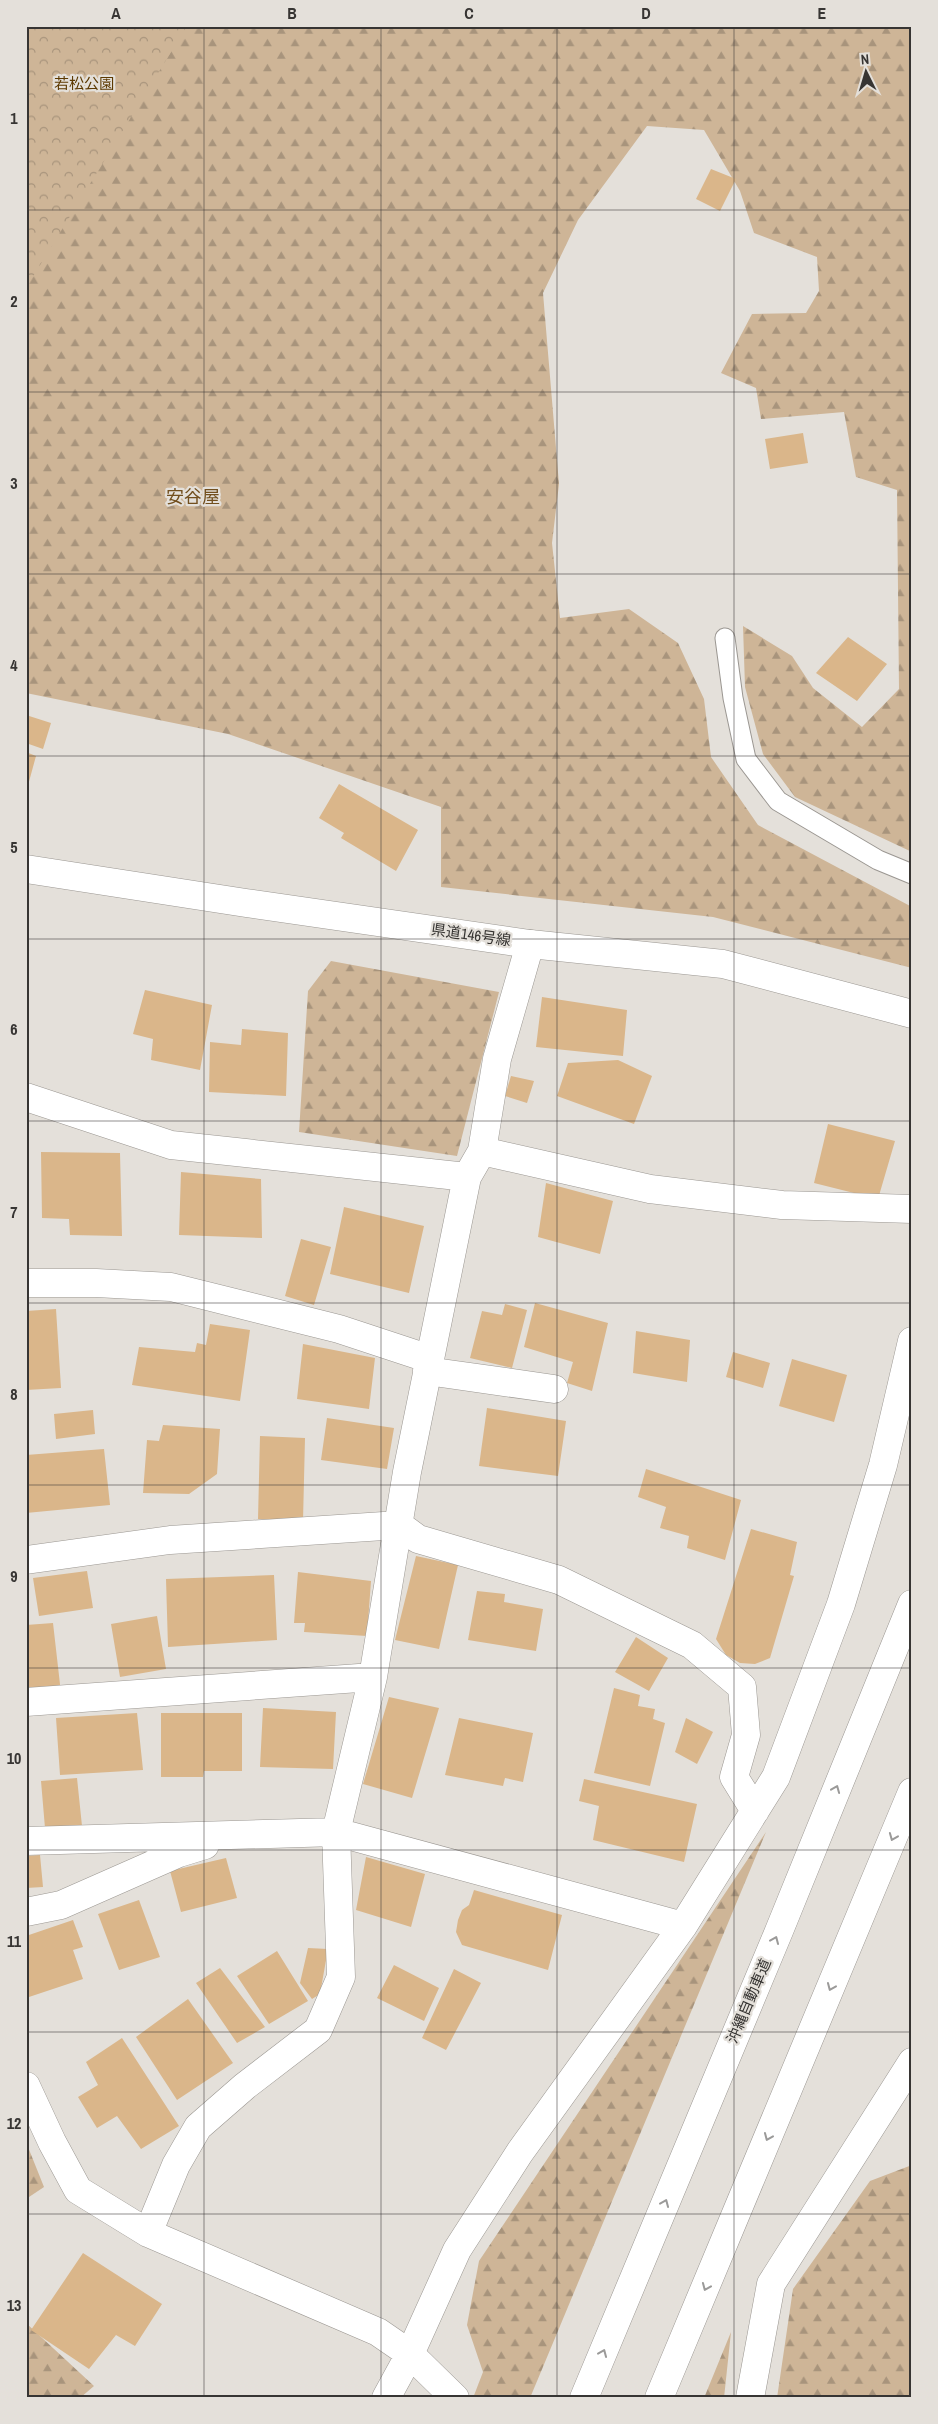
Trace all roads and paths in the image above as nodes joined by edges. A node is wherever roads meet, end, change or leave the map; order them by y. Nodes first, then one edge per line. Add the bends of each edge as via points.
1 (725, 638) dead end
2 (26, 869) edge
3 (912, 874) edge
4 (530, 944) junction
5 (912, 1014) edge
6 (26, 1097) edge
7 (482, 1151) junction
8 (467, 1177) junction
9 (912, 1209) edge
10 (26, 1283) edge
11 (912, 1341) edge
12 (429, 1365) junction
13 (554, 1389) dead end
14 (399, 1525) junction
15 (26, 1560) edge
16 (912, 1604) edge
17 (373, 1677) junction
18 (26, 1702) edge
19 (912, 1792) edge
20 (755, 1811) junction
21 (336, 1832) junction
22 (237, 1836) junction
23 (26, 1841) edge
24 (26, 1912) edge
25 (683, 1926) junction
26 (912, 2062) edge
27 (26, 2086) edge
28 (148, 2233) junction
29 (410, 2354) junction
30 (386, 2398) edge
31 (455, 2398) edge
32 (584, 2398) edge
33 (659, 2398) edge
34 (750, 2398) edge

1 - 3 lane via 746,759 778,801 878,860
2 - 4 main road, 県道146号線
4 - 5 main road, 県道146号線 via 723,964
4 - 7 main road via 498,1059
6 - 8 main road via 171,1145
7 - 8 main road
7 - 9 main road via 650,1189 782,1205
8 - 12 main road
10 - 12 main road via 171,1287 339,1329
11 - 20 main road via 883,1466 841,1604 776,1777
12 - 13 main road
12 - 14 main road
14 - 15 main road via 170,1540
14 - 17 main road
14 - 20 main road via 418,1539 559,1580 692,1645 742,1687 746,1735 734,1777
32 -> 16 main road, 沖縄自動車道
17 - 18 main road
17 - 21 main road
19 -> 33 main road
20 - 25 main road
21 - 22 main road
21 - 25 main road
21 - 28 main road via 341,1977 318,2030 198,2126 176,2165
22 - 23 main road
22 - 24 main road via 179,1853 60,1905
25 - 29 main road via 520,2152 457,2250
26 - 34 main road via 771,2284
27 - 28 main road via 78,2190
28 - 29 main road via 378,2332
29 - 30 main road
29 - 31 main road

